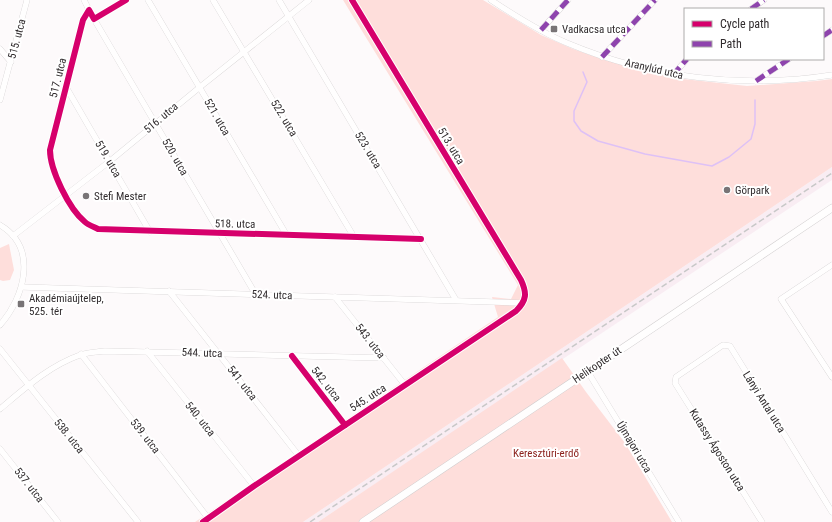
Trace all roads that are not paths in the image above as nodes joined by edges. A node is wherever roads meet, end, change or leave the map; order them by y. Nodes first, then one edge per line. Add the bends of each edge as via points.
1 (28, 0) edge
2 (84, 0) edge
3 (126, 0) edge
4 (148, 0) edge
5 (214, 0) edge
6 (279, 0) edge
7 (309, 0) edge
8 (352, 0) edge
9 (491, 0) edge
10 (568, 0) edge
11 (655, 0) edge
12 (764, 0) edge
13 (752, 8) edge
14 (89, 10) junction
15 (289, 16) junction
16 (94, 19) junction
17 (541, 30) junction
18 (0, 49) edge
19 (245, 51) junction
20 (602, 57) junction
21 (686, 60) edge
22 (788, 60) edge
23 (10, 62) junction
24 (673, 75) junction
25 (832, 75) edge
26 (756, 81) junction
27 (66, 87) junction
28 (200, 87) junction
29 (0, 100) edge
30 (156, 123) junction
31 (110, 161) junction
32 (65, 195) junction
33 (832, 208) edge
34 (0, 225) edge
35 (150, 232) junction
36 (220, 233) junction
37 (286, 234) junction
38 (13, 236) junction
39 (354, 237) junction
40 (421, 239) junction
41 (832, 265) edge
42 (22, 287) junction
43 (169, 292) junction
44 (256, 295) junction
45 (335, 297) junction
46 (456, 300) junction
47 (522, 303) junction
48 (0, 325) edge
49 (0, 349) edge
50 (147, 351) junction
51 (81, 354) junction
52 (219, 354) junction
53 (292, 356) junction
54 (384, 358) junction
55 (588, 372) junction
56 (676, 377) joint
57 (832, 377) edge
58 (28, 385) junction
59 (405, 385) junction
60 (0, 409) edge
61 (345, 425) junction
62 (0, 449) edge
63 (299, 456) junction
64 (254, 486) junction
65 (832, 512) edge
66 (208, 518) junction
67 (58, 522) edge
68 (138, 522) edge
69 (203, 522) edge
70 (363, 522) edge
71 (679, 522) edge
72 (762, 522) edge

1 - 23 street, 515. utca
2 - 14 street
3 - 16 street
4 - 28 street, 521. utca
5 - 19 street, 522. utca
6 - 15 street, 523. utca
7 - 15 street, 516. utca
8 - 47 street, 513. utca via 521,280 526,291
9 - 17 street, Aranylúd utca
10 - 17 street
11 - 20 street
12 - 13 street
14 - 16 street
14 - 27 street, 517. utca via 83,20
15 - 19 street, 516. utca
15 - 40 street, 523. utca
16 - 30 street, 520. utca
17 - 20 street, Aranylúd utca
18 - 23 street
19 - 28 street, 516. utca
19 - 39 street, 522. utca
20 - 24 street, Aranylúd utca
21 - 24 street
22 - 26 street
23 - 29 street, 515. utca
24 - 26 street, Aranylúd utca via 714,80
25 - 26 street, Aranylúd utca
27 - 31 street, 519. utca
27 - 32 street, 517. utca via 50,155
28 - 30 street, 516. utca
28 - 37 street, 521. utca
30 - 31 street, 516. utca
30 - 36 street, 520. utca
31 - 32 street, 516. utca
31 - 35 street, 519. utca
32 - 35 street, 518. utca via 78,216 98,229
32 - 38 street, 516. utca
33 - 55 street, Helikopter út
34 - 38 street
35 - 36 street, 518. utca
36 - 37 street, 518. utca
36 - 44 street, 520. utca
37 - 39 street, 518. utca
38 - 42 street via 23,259
39 - 40 street, 518. utca
40 - 46 street, 523. utca
41 - 57 street via 781,299
42 - 43 street, 524. utca
42 - 48 street via 12,309
43 - 44 street, 524. utca
43 - 52 street, 541. utca
44 - 45 street, 524. utca
45 - 46 street, 524. utca
45 - 54 street, 543. utca
46 - 47 street, 524. utca
47 - 59 street, 545. utca via 516,311
49 - 58 street, 538. utca
50 - 51 street, 544. utca
50 - 52 street, 544. utca
50 - 64 street, 540. utca
51 - 58 street, 544. utca via 54,366
51 - 66 street, 539. utca
52 - 53 street, 544. utca
52 - 63 street, 541. utca
53 - 54 street, 544. utca
53 - 61 street, 542. utca
54 - 59 street, 543. utca
55 - 70 street, Helikopter út
55 - 71 street, Újmajori utca
56 - 65 street, Lányi Antal utca via 723,345 730,346
56 - 72 street, Kutassy Ágoston utca via 675,383
58 - 60 street, 544. utca
58 - 68 street, 538. utca
59 - 61 street, 545. utca
61 - 63 street, 545. utca
62 - 67 street, 537. utca
63 - 64 street, 545. utca
64 - 66 street, 545. utca
66 - 69 street, 545. utca

